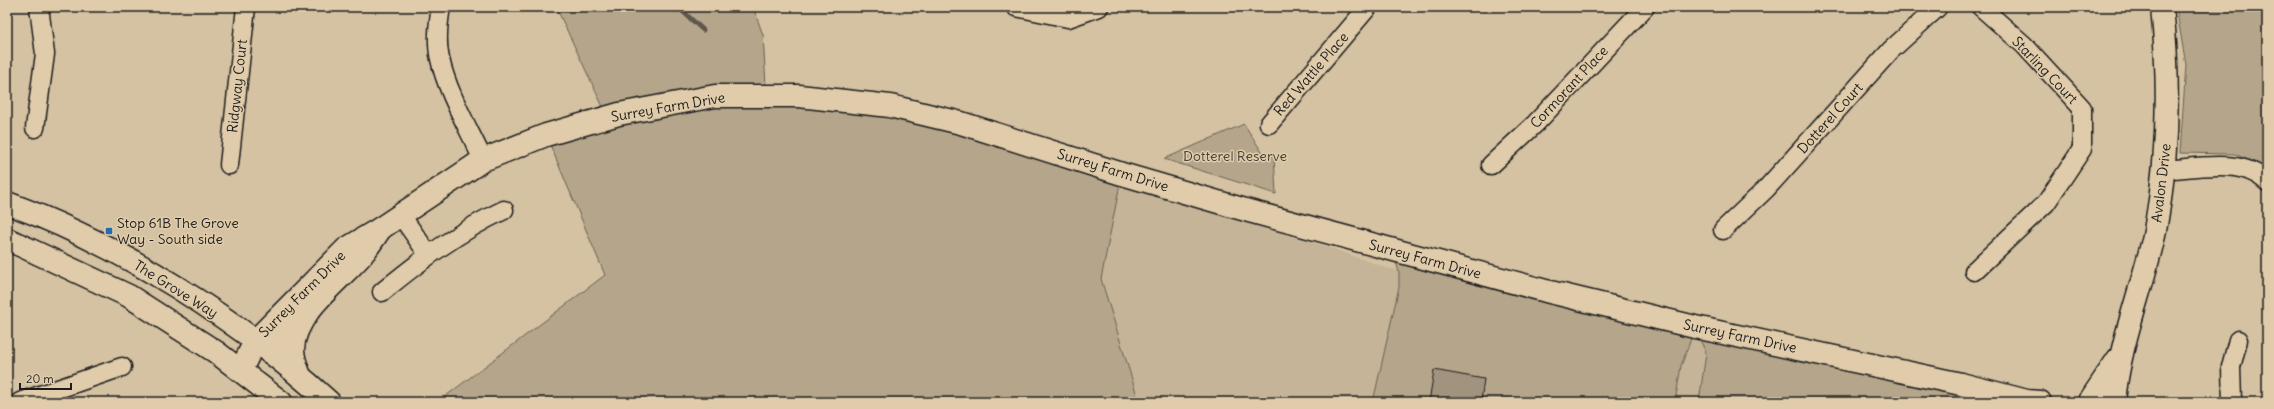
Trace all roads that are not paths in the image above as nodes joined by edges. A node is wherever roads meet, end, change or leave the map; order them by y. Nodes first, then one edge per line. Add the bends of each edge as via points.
1 (39, 7) edge
2 (246, 7) edge
3 (441, 7) edge
4 (1016, 7) edge
5 (1099, 7) edge
6 (1368, 7) edge
7 (1645, 7) edge
8 (1938, 7) edge
9 (1981, 7) edge
10 (2162, 7) edge
11 (1269, 124) dead end
12 (35, 128) dead end
13 (483, 160) junction
14 (229, 165) dead end
15 (1491, 165) dead end
16 (2164, 170) junction
17 (2267, 182) edge
18 (7, 203) edge
19 (504, 210) dead end
20 (400, 214) junction
21 (381, 228) junction
22 (1723, 230) dead end
23 (7, 239) edge
24 (428, 254) junction
25 (1974, 271) dead end
26 (382, 292) dead end
27 (312, 306) junction
28 (2238, 340) dead end
29 (262, 347) junction
30 (2121, 354) junction
31 (122, 367) dead end
32 (241, 370) junction
33 (300, 376) junction
34 (2093, 401) edge
35 (20, 402) edge
36 (281, 402) edge
37 (329, 402) edge
38 (2032, 402) edge
39 (2114, 402) edge
40 (2232, 402) edge

1 - 12 street via 45,54
2 - 14 street, Ridgway Court
3 - 13 street via 438,29 440,59
4 - 5 street via 1068,18
6 - 11 street, Red Wattle Place
7 - 15 street, Cormorant Place via 1536,124
8 - 22 street, Dotterel Court via 1891,50 1766,189
9 - 25 street, Starling Court via 2024,45 2082,108 2082,149 2046,203
10 - 16 street, Avalon Drive via 2169,104
13 - 20 street, Surrey Farm Drive
13 - 38 street, Surrey Farm Drive via 546,135 619,114 715,96 799,96 890,106 961,123 1248,211 1546,291
16 - 17 street via 2232,166 2260,174
16 - 30 street, Avalon Drive via 2154,231 2133,317
18 - 29 street, The Grove Way via 112,251 169,284
19 - 24 street
20 - 21 street, Surrey Farm Drive
20 - 24 street
21 - 27 street via 358,258
21 - 29 street, Surrey Farm Drive via 359,239 331,262
23 - 32 street via 129,296
24 - 26 street
27 - 29 street, Surrey Farm Drive
27 - 33 street via 297,333 294,345 294,356
28 - 40 street via 2231,367
29 - 32 street
29 - 33 street, The Grove Way
30 - 34 street, Avalon Drive
30 - 39 street, Avalon Drive
31 - 35 street
32 - 36 street
33 - 37 street, The Grove Way

